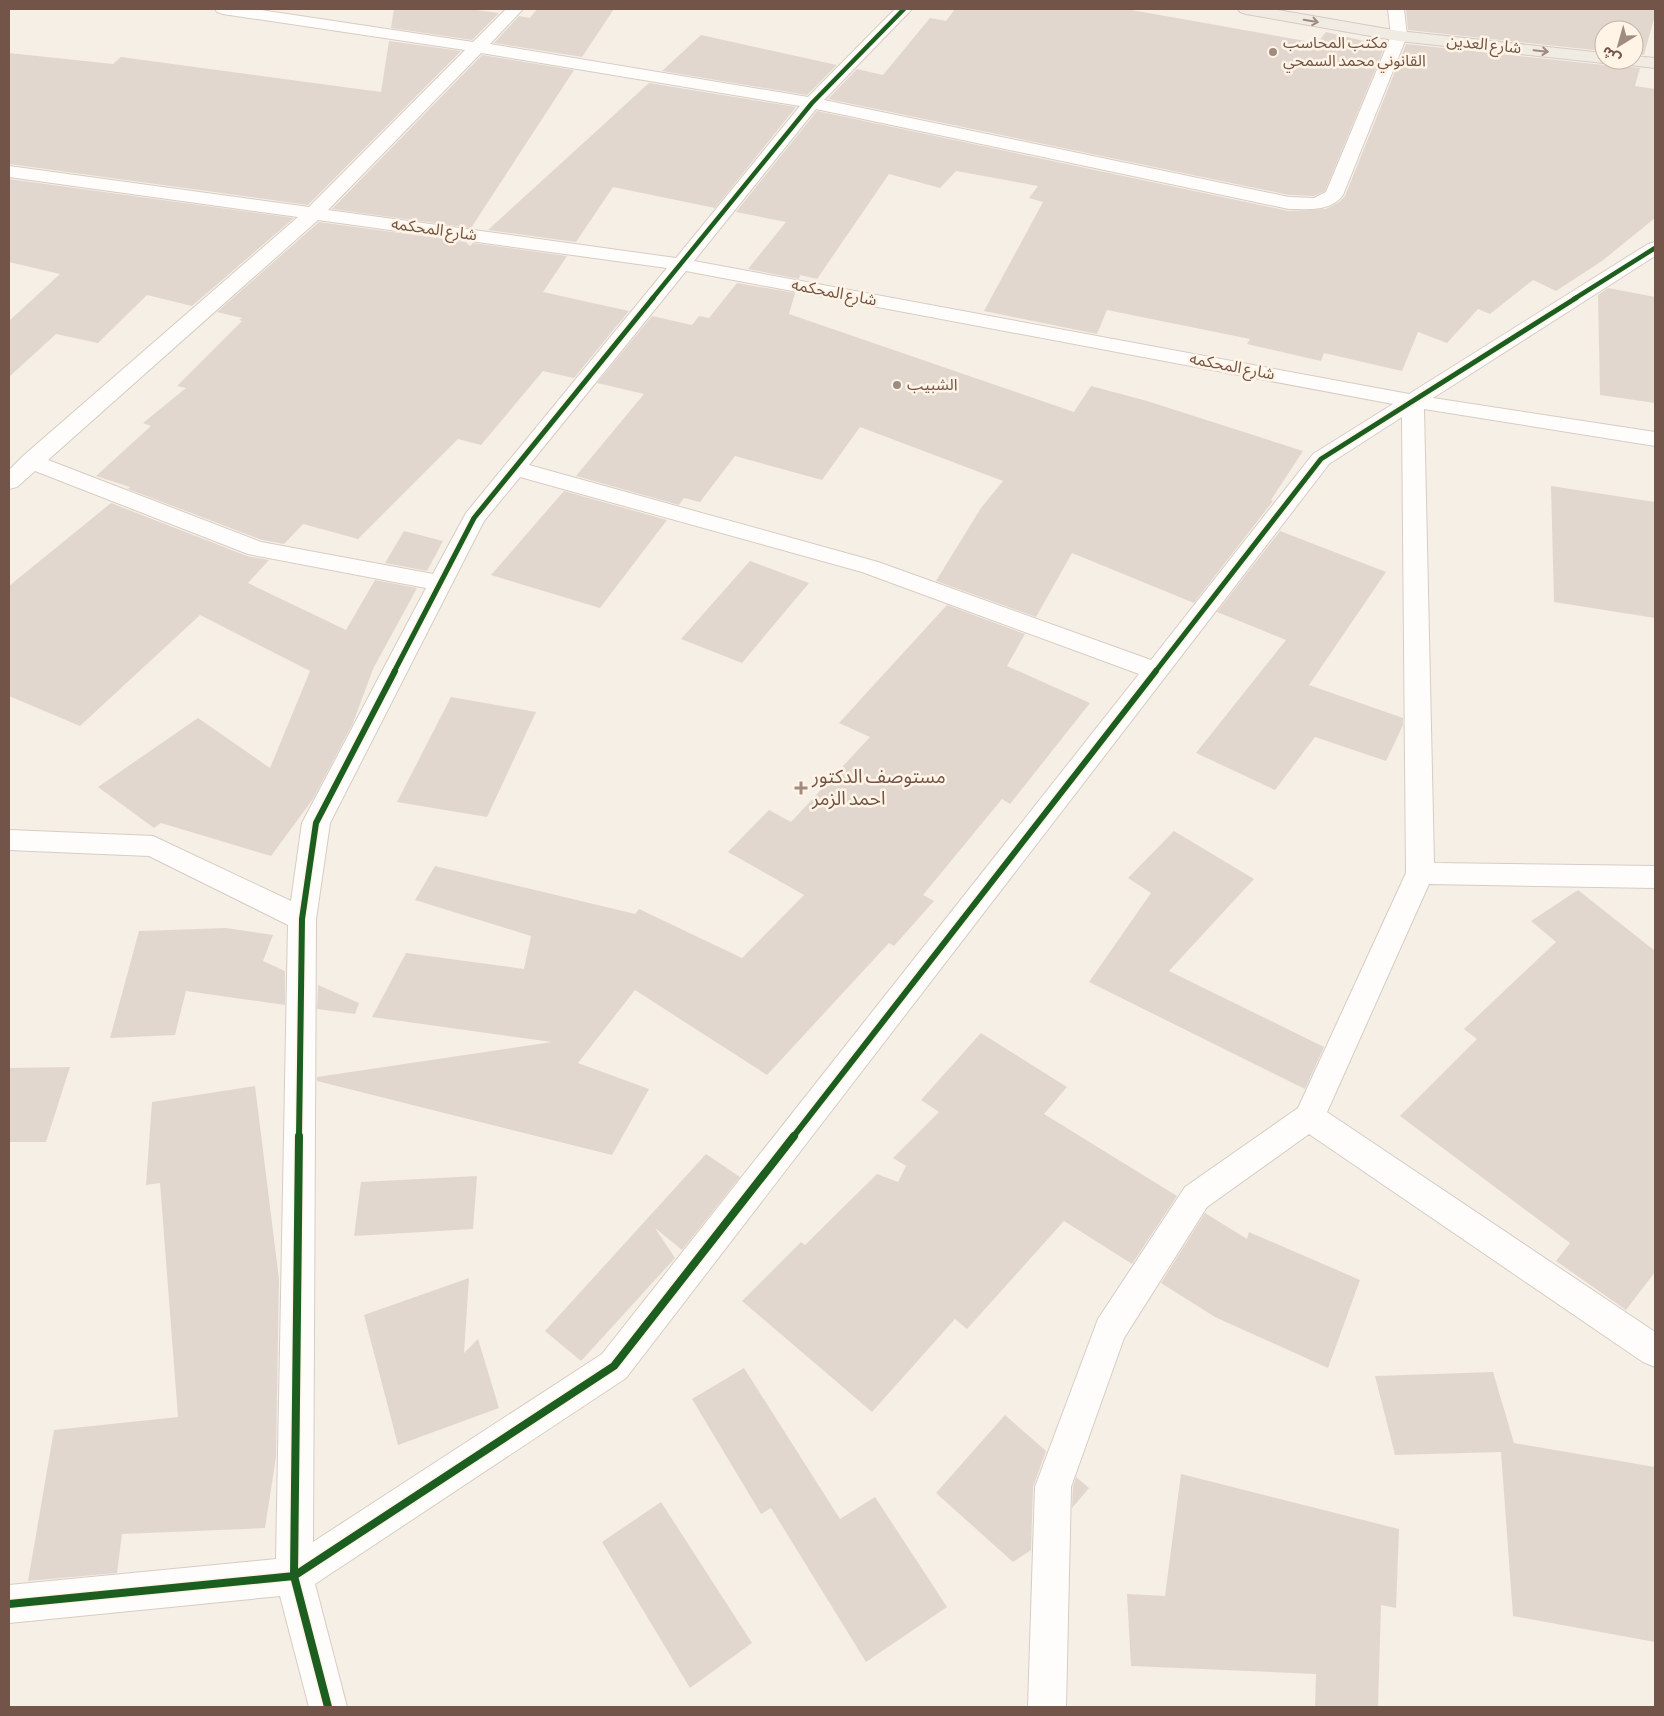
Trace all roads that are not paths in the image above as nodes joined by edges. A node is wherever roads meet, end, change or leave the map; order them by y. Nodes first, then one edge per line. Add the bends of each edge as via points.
1 (223, 9) edge
2 (515, 9) edge
3 (904, 9) edge
4 (1246, 9) edge
5 (1396, 14) edge
6 (1379, 15) dead end
7 (1416, 21) dead end
8 (1398, 36) junction
9 (476, 47) junction
10 (1594, 57) edge
11 (812, 103) junction
12 (9, 171) edge
13 (314, 213) junction
14 (1655, 248) edge
15 (679, 264) junction
16 (1413, 401) junction
17 (1655, 439) edge
18 (32, 460) junction
19 (514, 468) junction
20 (9, 482) edge
21 (440, 583) junction
22 (1156, 671) junction
23 (9, 840) edge
24 (1420, 873) junction
25 (1655, 877) edge
26 (302, 919) junction
27 (1309, 1117) junction
28 (1655, 1351) edge
29 (294, 1576) junction
30 (9, 1604) edge
31 (328, 1707) edge
32 (1047, 1707) edge

1 - 9 street
2 - 9 street
3 - 11 street
4 -> 8 main road, شارع العدين
5 - 6 main road
5 - 7 main road
5 - 8 street
8 -> 10 main road, شارع العدين
8 - 11 street via 1334,195 1317,204 1289,203
9 - 11 street
9 - 13 street
11 - 15 street
12 - 13 street, شارع المحكمه
13 - 15 street, شارع المحكمه
13 - 18 street
14 - 16 street
15 - 16 street, شارع المحكمه
15 - 19 street
16 - 17 street, شارع المحكمه
16 - 22 street via 1321,459
16 - 24 street
18 - 20 street
18 - 21 street via 256,549
19 - 21 street via 474,518
19 - 22 street via 870,567
21 - 26 street via 316,823
22 - 29 street via 614,1366
23 - 26 street via 153,846
24 - 25 street
24 - 27 street
26 - 29 street
27 - 28 street
27 - 32 street via 1196,1197 1110,1330 1053,1487
29 - 30 street
29 - 31 street

